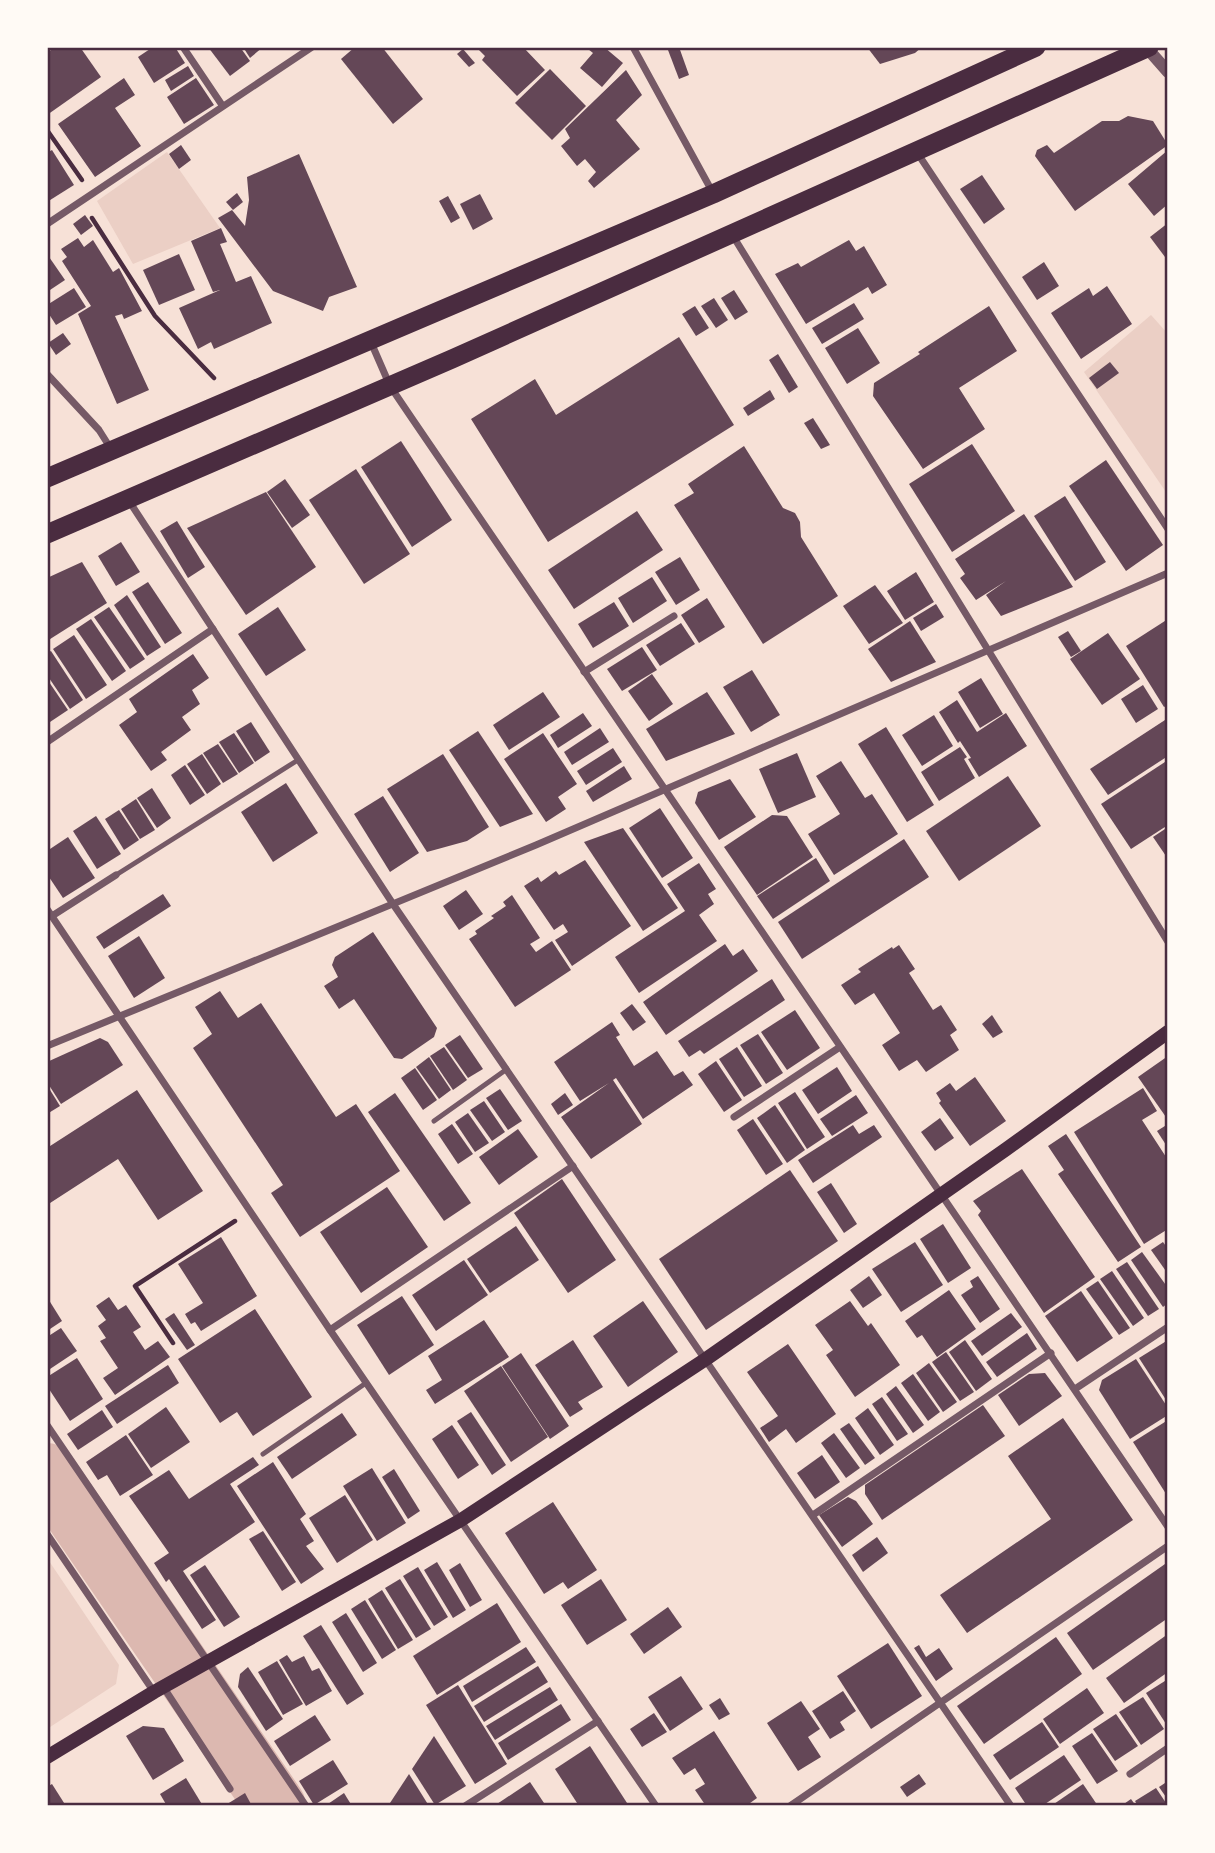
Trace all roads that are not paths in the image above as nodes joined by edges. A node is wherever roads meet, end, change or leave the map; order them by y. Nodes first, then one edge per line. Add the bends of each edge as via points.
1 (183, 47) edge
2 (312, 47) edge
3 (633, 47) edge
4 (1036, 47) edge
5 (1147, 48) edge
6 (1168, 72) edge
7 (222, 105) junction
8 (916, 151) junction
9 (713, 194) junction
10 (47, 224) edge
11 (732, 234) junction
12 (370, 340) junction
13 (47, 374) edge
14 (390, 386) junction
15 (111, 450) junction
16 (47, 478) edge
17 (127, 499) junction
18 (1168, 529) edge
19 (47, 534) edge
20 (1168, 573) edge
21 (674, 616) dead end
22 (213, 629) junction
23 (987, 651) junction
24 (584, 672) junction
25 (47, 742) edge
26 (298, 760) junction
27 (663, 789) junction
28 (116, 875) joint
29 (393, 904) junction
30 (50, 912) edge
31 (1168, 942) edge
32 (119, 1015) junction
33 (1168, 1032) edge
34 (47, 1046) edge
35 (840, 1046) junction
36 (507, 1069) junction
37 (734, 1117) dead end
38 (433, 1121) dead end
39 (573, 1166) junction
40 (940, 1194) junction
41 (1168, 1326) edge
42 (330, 1330) junction
43 (1051, 1353) junction
44 (706, 1359) junction
45 (366, 1383) junction
46 (1075, 1389) junction
47 (47, 1425) edge
48 (263, 1454) dead end
49 (813, 1515) junction
50 (461, 1520) junction
51 (1168, 1527) edge
52 (47, 1534) edge
53 (1168, 1546) edge
54 (206, 1664) junction
55 (165, 1687) junction
56 (941, 1702) junction
57 (598, 1721) junction
58 (1168, 1748) edge
59 (47, 1757) edge
60 (1130, 1774) dead end
61 (230, 1789) dead end
62 (306, 1806) edge
63 (465, 1806) edge
64 (656, 1806) edge
65 (790, 1806) edge
66 (1011, 1806) edge

1 - 7 street
2 - 7 street
3 - 9 street
4 - 9 highway
5 - 6 street
5 - 8 highway
7 - 10 street
8 - 11 highway
8 - 18 street
9 - 12 highway
11 - 14 highway
11 - 23 street
12 - 14 street
12 - 15 highway
13 - 15 street via 99,430
14 - 17 highway
14 - 24 street
15 - 16 highway
17 - 19 highway
17 - 22 street
20 - 23 street
21 - 24 street
22 - 25 street
22 - 26 street
23 - 27 street
23 - 31 street
24 - 27 street
26 - 28 lane
26 - 29 street
27 - 29 street
27 - 35 street
28 - 30 street
29 - 32 street
29 - 36 street
30 - 32 street
32 - 34 street
32 - 42 street
33 - 40 main road
35 - 37 street
35 - 40 street
36 - 38 lane
36 - 39 street
39 - 42 street
39 - 44 street
40 - 43 street
40 - 44 main road
41 - 46 street
42 - 45 street
43 - 46 street
43 - 49 street
44 - 49 street
44 - 50 main road
45 - 48 lane
45 - 50 street
46 - 51 street
47 - 54 street
49 - 56 street
50 - 54 main road
50 - 57 street
52 - 55 street
53 - 56 street
54 - 55 main road
54 - 62 street
55 - 59 main road
55 - 61 street
56 - 65 street
56 - 66 street
57 - 63 street
57 - 64 street
58 - 60 street

